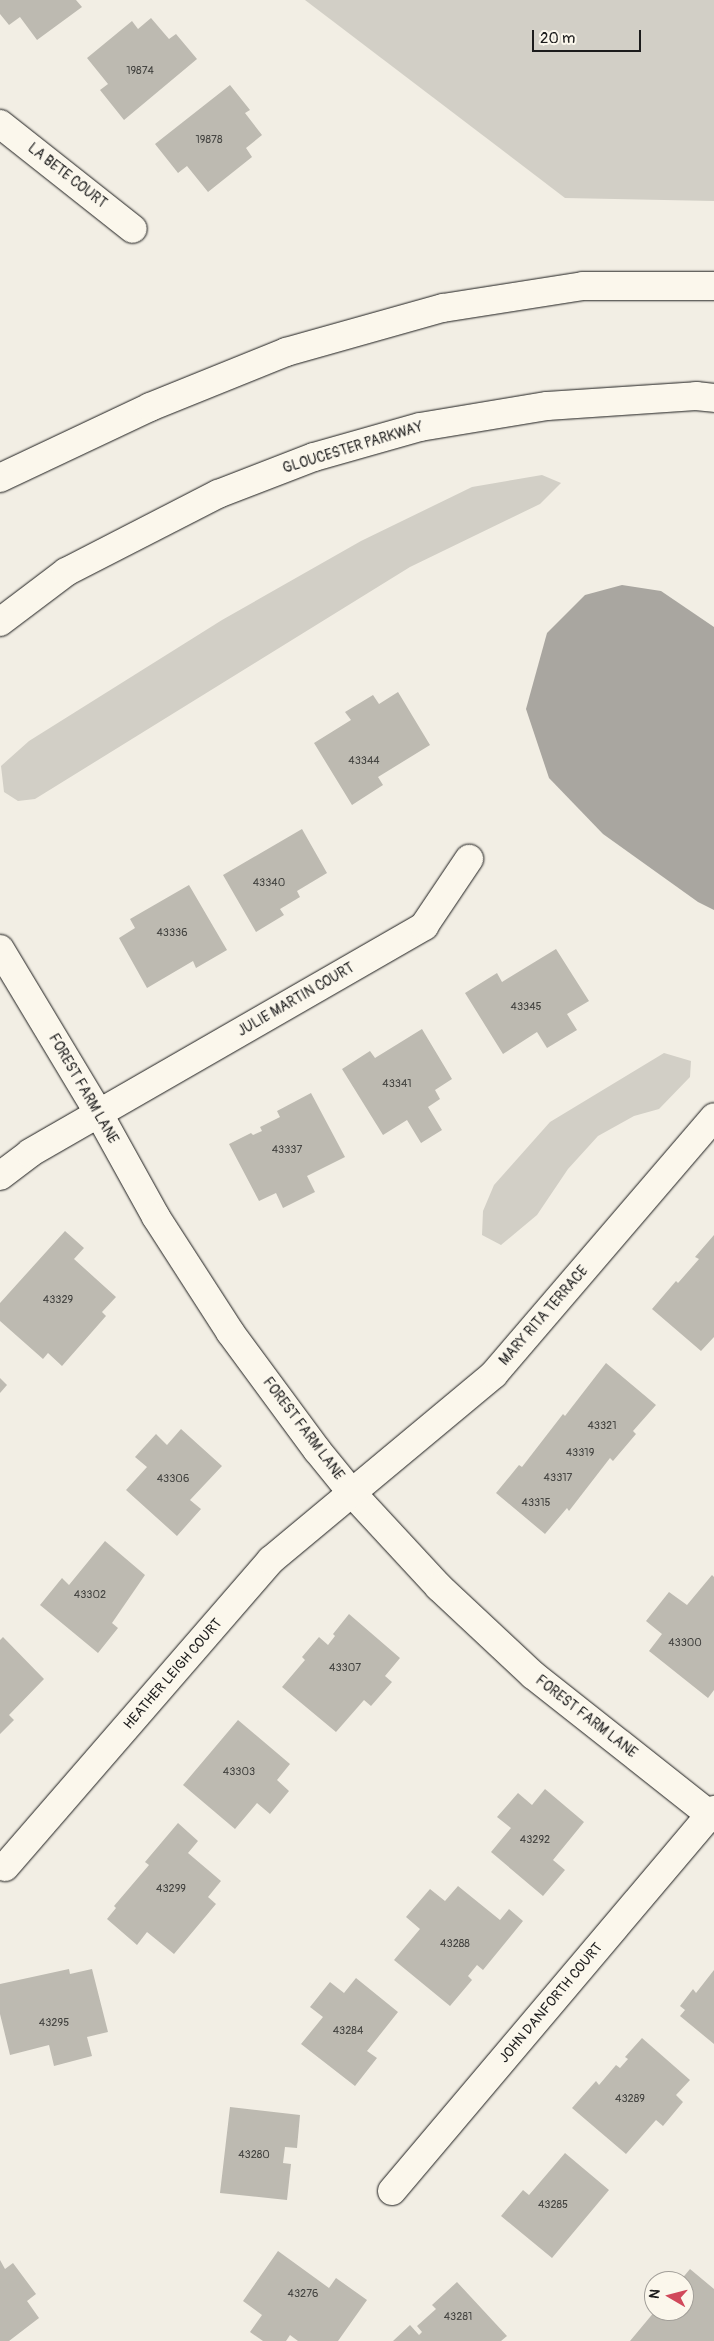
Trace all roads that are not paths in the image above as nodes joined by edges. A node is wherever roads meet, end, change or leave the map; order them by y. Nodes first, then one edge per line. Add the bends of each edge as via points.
1 (0, 124) edge
2 (133, 229) dead end
3 (714, 286) edge
4 (714, 398) edge
5 (0, 478) edge
6 (0, 622) edge
7 (469, 859) dead end
8 (0, 950) edge
9 (99, 1114) junction
10 (714, 1117) edge
11 (0, 1176) edge
12 (352, 1494) junction
13 (713, 1814) edge
14 (5, 1867) dead end
15 (392, 2190) dead end

1 - 2 street, LA BETE COURT
3 - 5 street via 583,286 443,308 286,352 150,407
4 - 6 street, GLOUCESTER PARKWAY via 696,396 548,406 420,427 314,457 218,494 66,572
7 - 9 street, JULIE MARTIN COURT via 424,926
8 - 9 street, FOREST FARM LANE
9 - 11 street, JULIE MARTIN COURT via 30,1153
9 - 12 street, FOREST FARM LANE via 156,1217 230,1332
10 - 12 street, MARY RITA TERRACE via 494,1374
12 - 13 street, FOREST FARM LANE via 439,1587 533,1674
12 - 14 street, HEATHER LEIGH COURT via 271,1560
13 - 15 street, JOHN DANFORTH COURT

